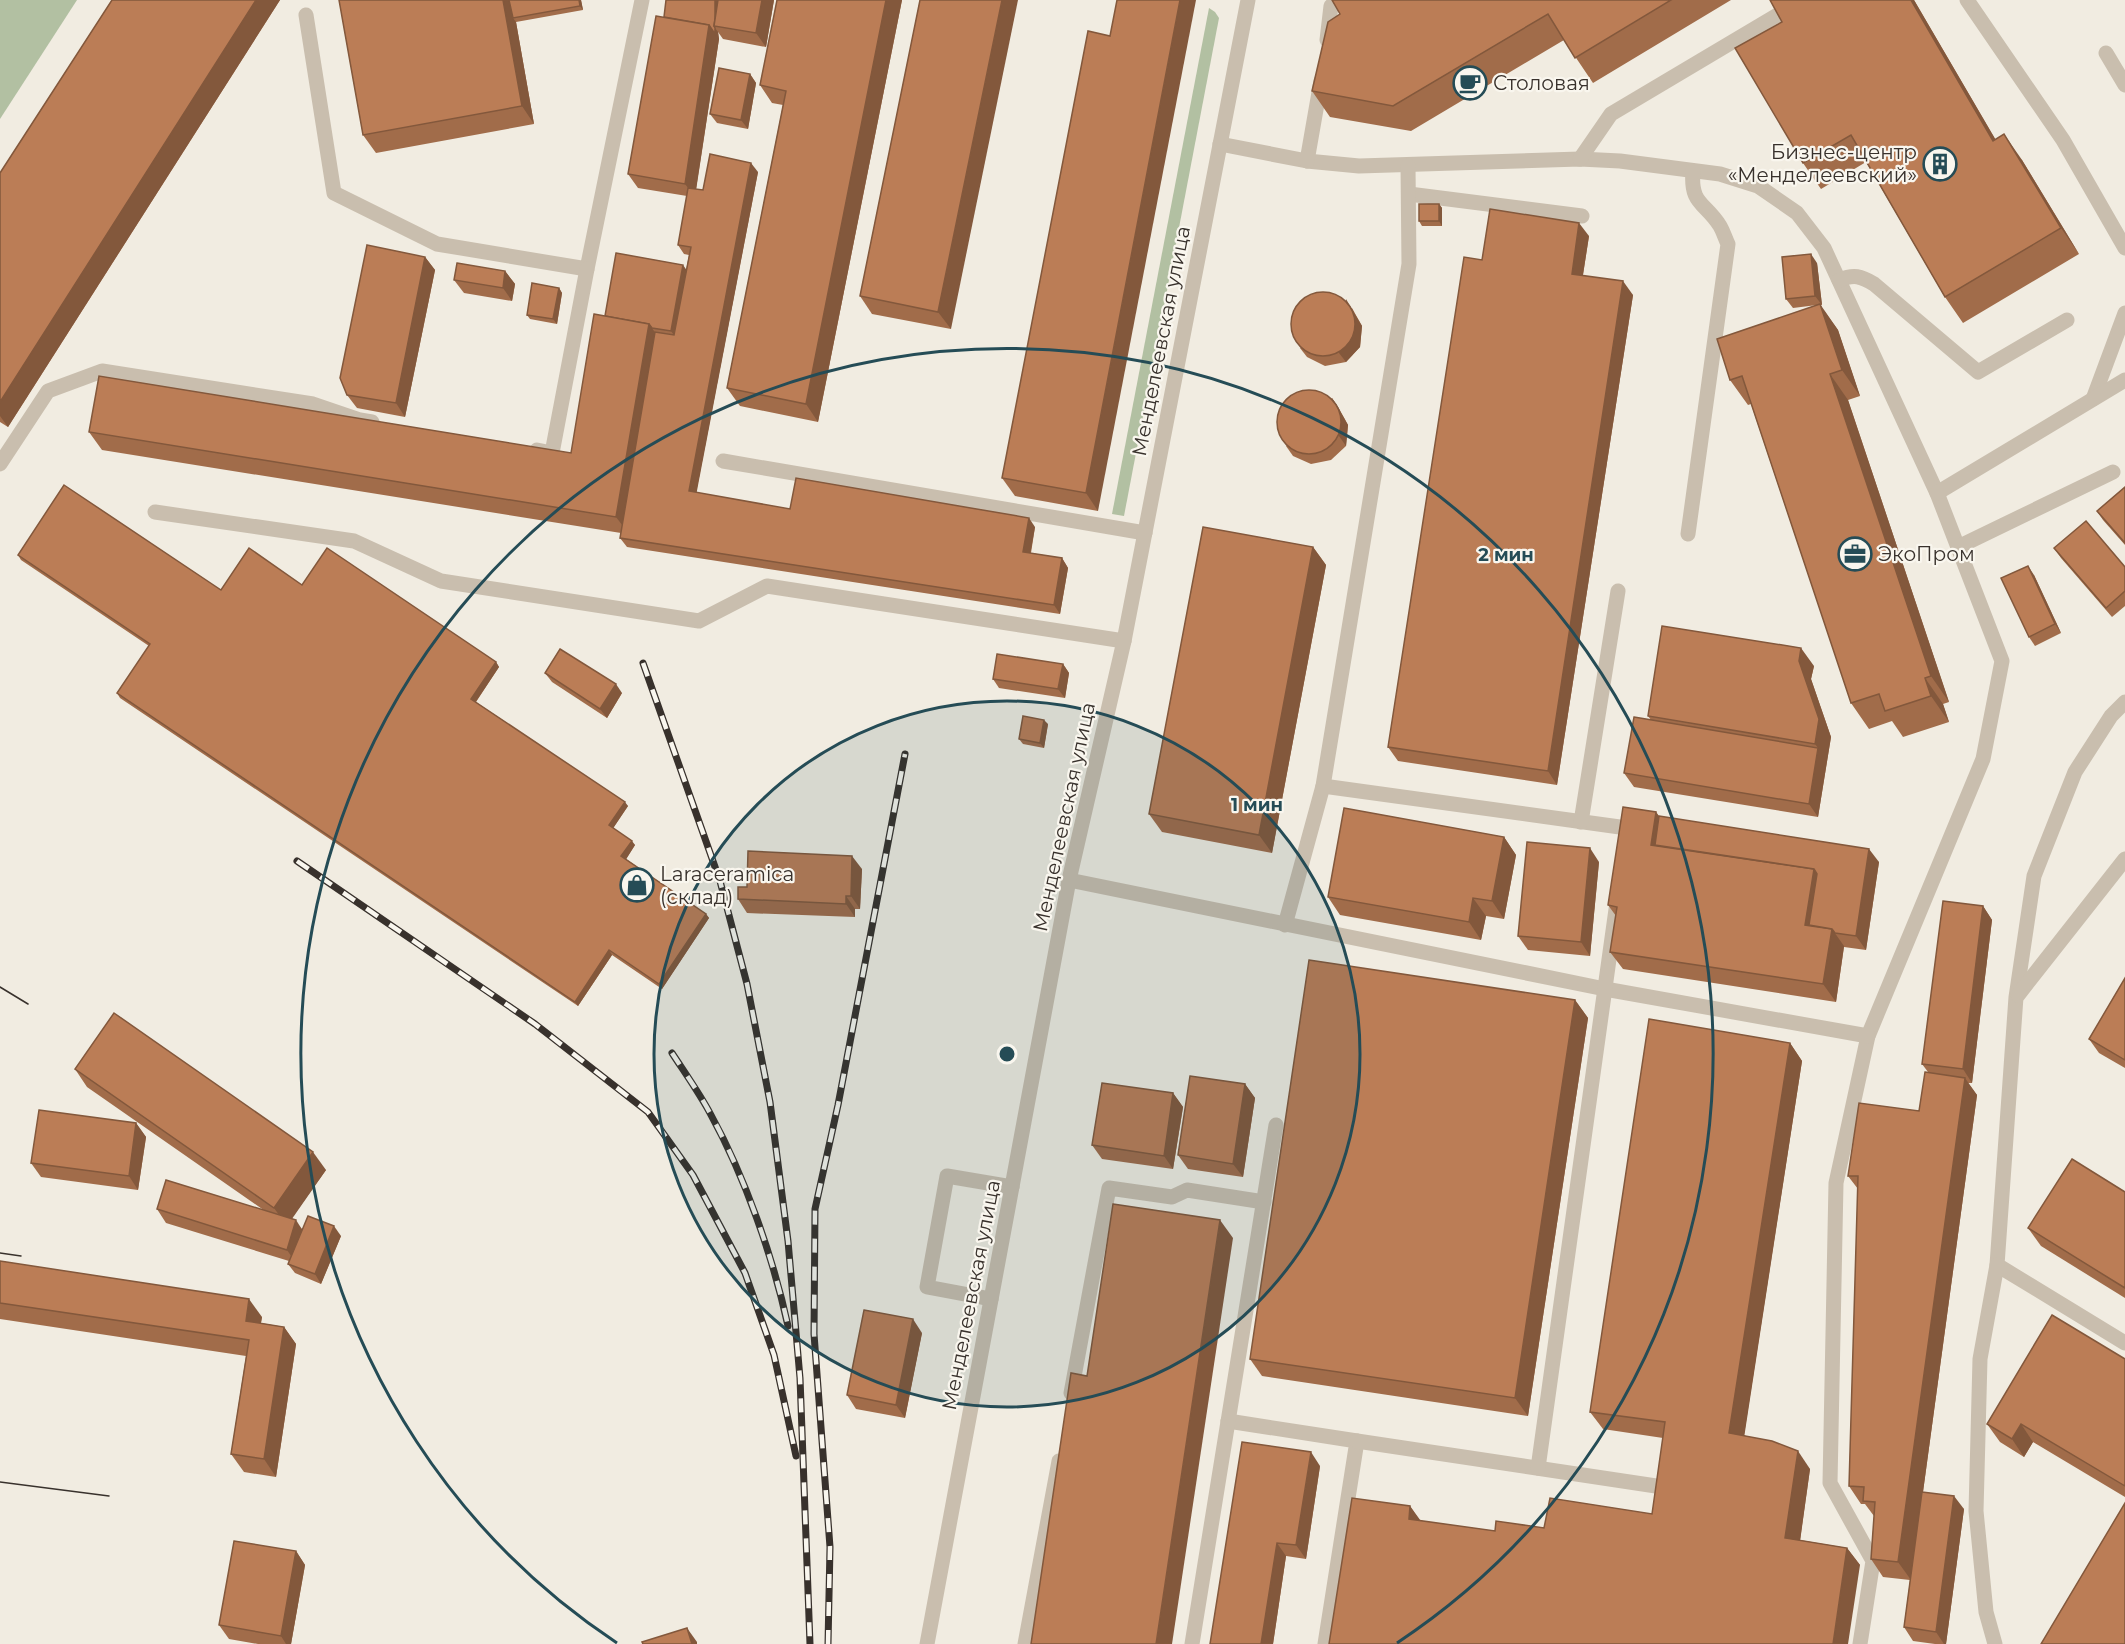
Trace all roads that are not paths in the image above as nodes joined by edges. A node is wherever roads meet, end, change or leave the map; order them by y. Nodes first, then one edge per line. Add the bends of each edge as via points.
1 (642, 0) edge
2 (1247, 0) edge
3 (1342, 0) edge
4 (1967, 0) edge
5 (1781, 13) edge
6 (306, 15) dead end
7 (2106, 53) dead end
8 (2125, 85) edge
9 (1220, 144) junction
10 (1580, 159) junction
11 (1307, 161) junction
12 (1408, 166) junction
13 (1693, 171) junction
14 (1409, 194) junction
15 (1582, 216) dead end
16 (2125, 248) edge
17 (587, 270) junction
18 (1839, 280) junction
19 (2125, 314) edge
20 (2067, 320) dead end
21 (2125, 380) edge
22 (2093, 399) junction
23 (382, 424) edge
24 (518, 447) edge
25 (723, 461) dead end
26 (0, 464) edge
27 (2113, 472) dead end
28 (1937, 493) junction
29 (155, 512) dead end
30 (1145, 533) junction
31 (1688, 534) dead end
32 (1958, 546) junction
33 (1618, 591) dead end
34 (1124, 641) junction
35 (2125, 702) edge
36 (1323, 786) junction
37 (1581, 822) junction
38 (1624, 851) edge
39 (2125, 859) edge
40 (1069, 880) junction
41 (1619, 886) edge
42 (1285, 925) junction
43 (1605, 989) junction
44 (2016, 997) junction
45 (1868, 1036) junction
46 (1276, 1125) dead end
47 (1012, 1187) junction
48 (1264, 1202) junction
49 (1997, 1264) junction
50 (991, 1299) junction
51 (2125, 1343) edge
52 (1068, 1410) edge
53 (1228, 1421) junction
54 (1357, 1441) junction
55 (1062, 1445) edge
56 (1538, 1468) junction
57 (1656, 1486) edge
58 (927, 1644) edge
59 (1025, 1644) edge
60 (1192, 1644) edge
61 (1325, 1644) edge
62 (1860, 1644) edge
63 (1995, 1644) edge

1 - 17 street
2 - 9 street, Менделеевская улица
3 - 11 street via 1331,6
4 - 16 street via 2063,140
5 - 10 street via 1611,114
6 - 17 street via 334,193 438,244
7 - 8 street
9 - 11 street
9 - 30 street, Менделеевская улица
10 - 12 street
10 - 13 street
11 - 12 street
12 - 14 street
13 - 18 street via 1720,174 1758,186 1797,213 1824,248
13 - 31 street via 1691,185 1697,199 1720,226 1728,244
14 - 15 street
14 - 36 street via 1409,264
17 - 24 street via 552,453
18 - 20 street via 1852,275 1874,284 1978,372
18 - 28 street
19 - 22 street
21 - 22 street
22 - 28 street
23 - 26 street via 313,404 102,371 48,391
25 - 30 street
27 - 32 street
28 - 32 street
29 - 34 street via 354,541 441,581 699,621 767,586
30 - 34 street, Менделеевская улица
32 - 45 street via 2002,661 1983,759
33 - 37 street
34 - 40 street, Менделеевская улица
35 - 44 street via 2075,772 2034,876
36 - 37 street
36 - 42 street
37 - 38 street via 1627,828
39 - 44 street
40 - 42 street
40 - 47 street, Менделеевская улица
41 - 43 street
42 - 43 street
43 - 45 street
43 - 56 street
44 - 49 street
45 - 62 street via 1836,1183 1830,1483 1873,1561
46 - 48 street
47 - 50 street, Менделеевская улица
47 - 50 street via 947,1176 927,1287
48 - 52 street via 1187,1190 1172,1197 1109,1188
48 - 53 street
49 - 51 street
49 - 63 street via 1980,1359 1976,1511 1986,1612
50 - 58 street, Менделеевская улица
53 - 54 street
53 - 60 street
54 - 56 street
54 - 61 street
55 - 59 street
56 - 57 street

